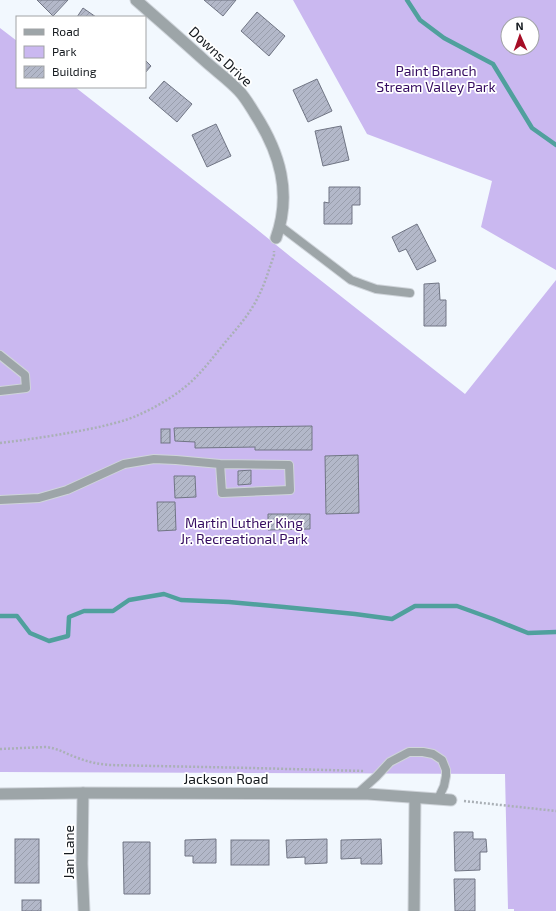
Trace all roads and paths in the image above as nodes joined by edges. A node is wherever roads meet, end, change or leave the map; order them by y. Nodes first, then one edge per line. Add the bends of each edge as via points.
1 (136, 0) edge
2 (280, 226) junction
3 (276, 238) joint
4 (410, 293) dead end
5 (0, 355) edge
6 (0, 391) edge
7 (0, 444) edge
8 (220, 464) junction
9 (0, 500) edge
10 (0, 749) edge
11 (378, 775) junction
12 (83, 793) junction
13 (0, 794) edge
14 (357, 794) junction
15 (415, 798) junction
16 (438, 799) junction
17 (451, 800) joint
18 (556, 811) edge
19 (84, 911) edge
20 (414, 911) edge

1 - 2 street, Downs Drive via 240,92 263,127 275,151 282,176 283,210
2 - 3 street, Downs Drive
2 - 4 lane via 351,280 376,289
3 - 7 path via 274,255 258,298 213,358 177,393 136,416 115,423
5 - 6 lane via 25,375 26,388
8 - 8 lane via 222,493 290,490 289,465
8 - 9 lane via 154,459 124,464 67,490 39,498
10 - 11 path via 46,747 59,749 89,762 109,764 364,771
11 - 14 lane
11 - 16 lane via 390,762 409,752 433,754 442,760 446,770 444,786
12 - 13 street, Jackson Road
12 - 14 street, Jackson Road
12 - 19 street, Jan Lane
14 - 15 street, Jackson Road
15 - 16 street, Jackson Road
15 - 20 street
16 - 17 street, Jackson Road
17 - 18 path

